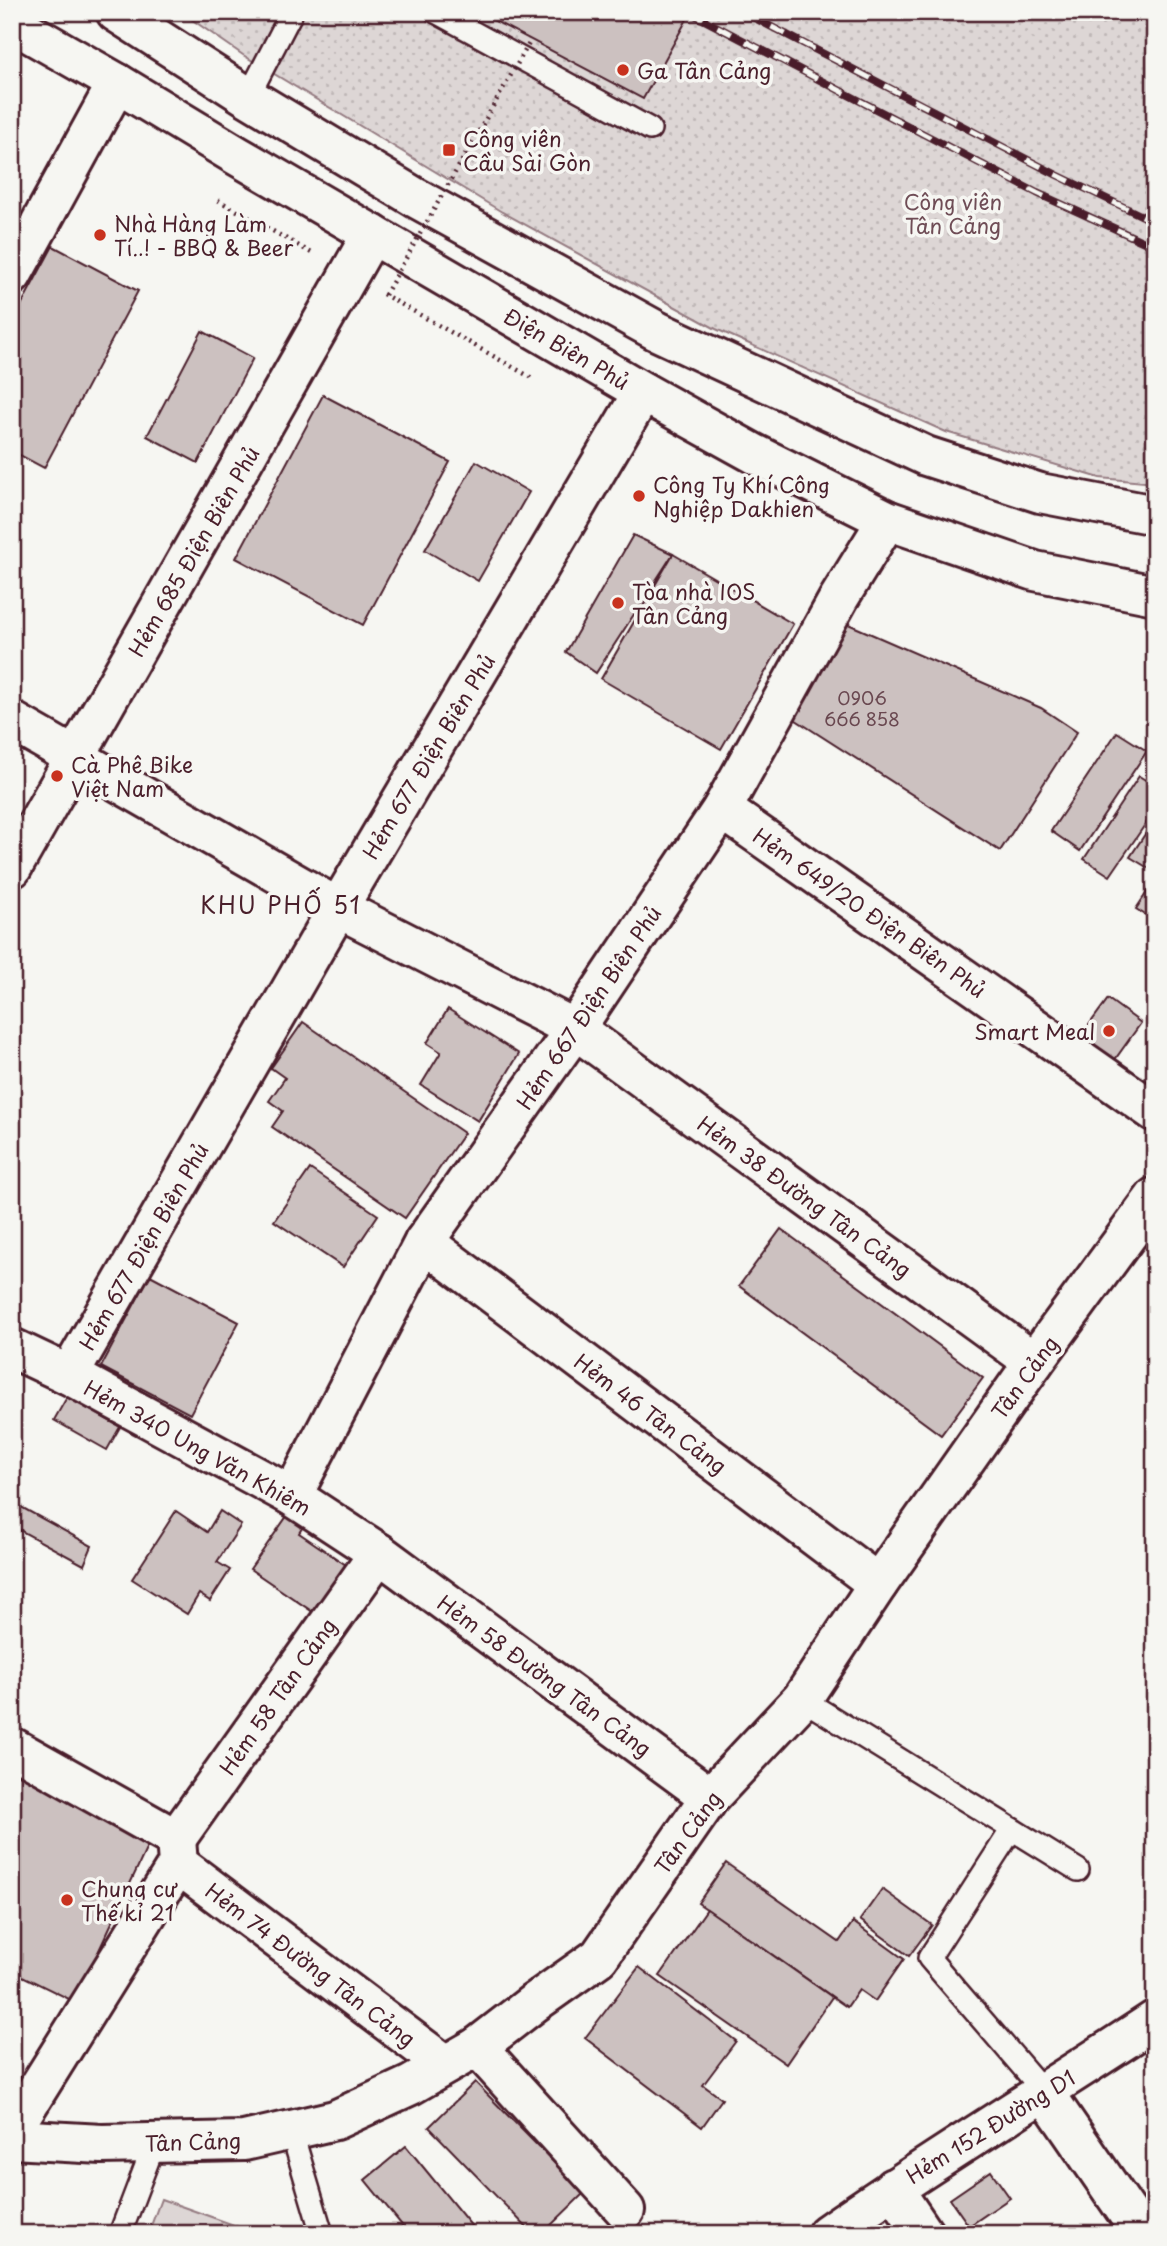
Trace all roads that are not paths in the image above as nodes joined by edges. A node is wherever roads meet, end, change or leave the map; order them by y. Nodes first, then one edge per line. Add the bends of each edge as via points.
1 (117, 12) edge
2 (292, 12) edge
3 (436, 12) edge
4 (12, 23) edge
5 (117, 83) junction
6 (248, 97) junction
7 (650, 129) dead end
8 (373, 233) junction
9 (12, 275) edge
10 (643, 393) junction
11 (1155, 515) edge
12 (887, 520) junction
13 (1155, 595) edge
14 (12, 720) edge
15 (75, 758) junction
16 (723, 808) junction
17 (12, 868) edge
18 (338, 908) junction
19 (575, 1029) junction
20 (1155, 1112) edge
21 (1151, 1213) edge
22 (424, 1242) junction
23 (12, 1348) edge
24 (1034, 1362) junction
25 (69, 1375) junction
26 (292, 1496) junction
27 (379, 1553) junction
28 (878, 1584) junction
29 (802, 1699) junction
30 (12, 1747) edge
31 (710, 1797) junction
32 (1012, 1829) junction
33 (177, 1852) junction
34 (1078, 1870) dead end
35 (1155, 2020) edge
36 (461, 2056) junction
37 (1045, 2093) junction
38 (12, 2130) edge
39 (290, 2130) junction
40 (12, 2139) edge
41 (155, 2142) junction
42 (893, 2188) junction
43 (625, 2210) dead end
44 (120, 2234) edge
45 (322, 2234) edge
46 (827, 2234) edge
47 (924, 2234) edge
48 (1142, 2234) edge

1 - 6 street
2 - 6 lane
3 - 7 lane
4 - 5 street, Điện Biên Phủ
5 - 8 street, Điện Biên Phủ
5 - 9 street
6 - 11 street via 416,198 657,331 802,400 926,456 1040,494
8 - 10 street, Điện Biên Phủ
8 - 15 street, Hẻm 685 Điện Biên Phủ
10 - 12 street, Điện Biên Phủ
10 - 18 street, Hẻm 677 Điện Biên Phủ
12 - 13 street, Điện Biên Phủ via 1035,571
12 - 16 street, Hẻm 667 Điện Biên Phủ
14 - 15 street, Hẻm 38 Đường Tân Cảng
15 - 17 street, Hẻm 685 Điện Biên Phủ
15 - 18 street, Hẻm 38 Đường Tân Cảng
16 - 19 street, Hẻm 667 Điện Biên Phủ
16 - 20 street, Hẻm 649/20 Điện Biên Phủ
18 - 19 street, Hẻm 38 Đường Tân Cảng
18 - 25 street, Hẻm 677 Điện Biên Phủ
19 - 22 street, Hẻm 667 Điện Biên Phủ
19 - 24 street, Hẻm 38 Đường Tân Cảng
21 - 24 street, Tân Cảng
22 - 26 street, Hẻm 667 Điện Biên Phủ
22 - 28 street, Hẻm 46 Tân Cảng
23 - 25 street, Hẻm 340 Ung Văn Khiêm
24 - 28 street, Tân Cảng
25 - 26 street, Hẻm 340 Ung Văn Khiêm
26 - 27 street, Hẻm 340 Ung Văn Khiêm
27 - 31 street, Hẻm 58 Đường Tân Cảng
27 - 33 street, Hẻm 58 Tân Cảng
28 - 29 street, Tân Cảng
29 - 31 street, Tân Cảng
29 - 32 lane
30 - 33 street, Hẻm 74 Đường Tân Cảng
31 - 36 street, Tân Cảng via 598,1957
32 - 34 lane
32 - 37 lane via 929,1958
33 - 36 street, Hẻm 74 Đường Tân Cảng
33 - 38 street
35 - 37 street, Hẻm 152 Đường D1
36 - 39 street, Tân Cảng via 335,2120
36 - 43 street, Hẻm 74 Đường Tân Cảng
37 - 42 street, Hẻm 152 Đường D1
37 - 48 street
39 - 41 street, Tân Cảng via 244,2141
39 - 45 lane
40 - 41 street, Tân Cảng
41 - 44 lane
42 - 46 street, Hẻm 152 Đường D1
42 - 47 street

